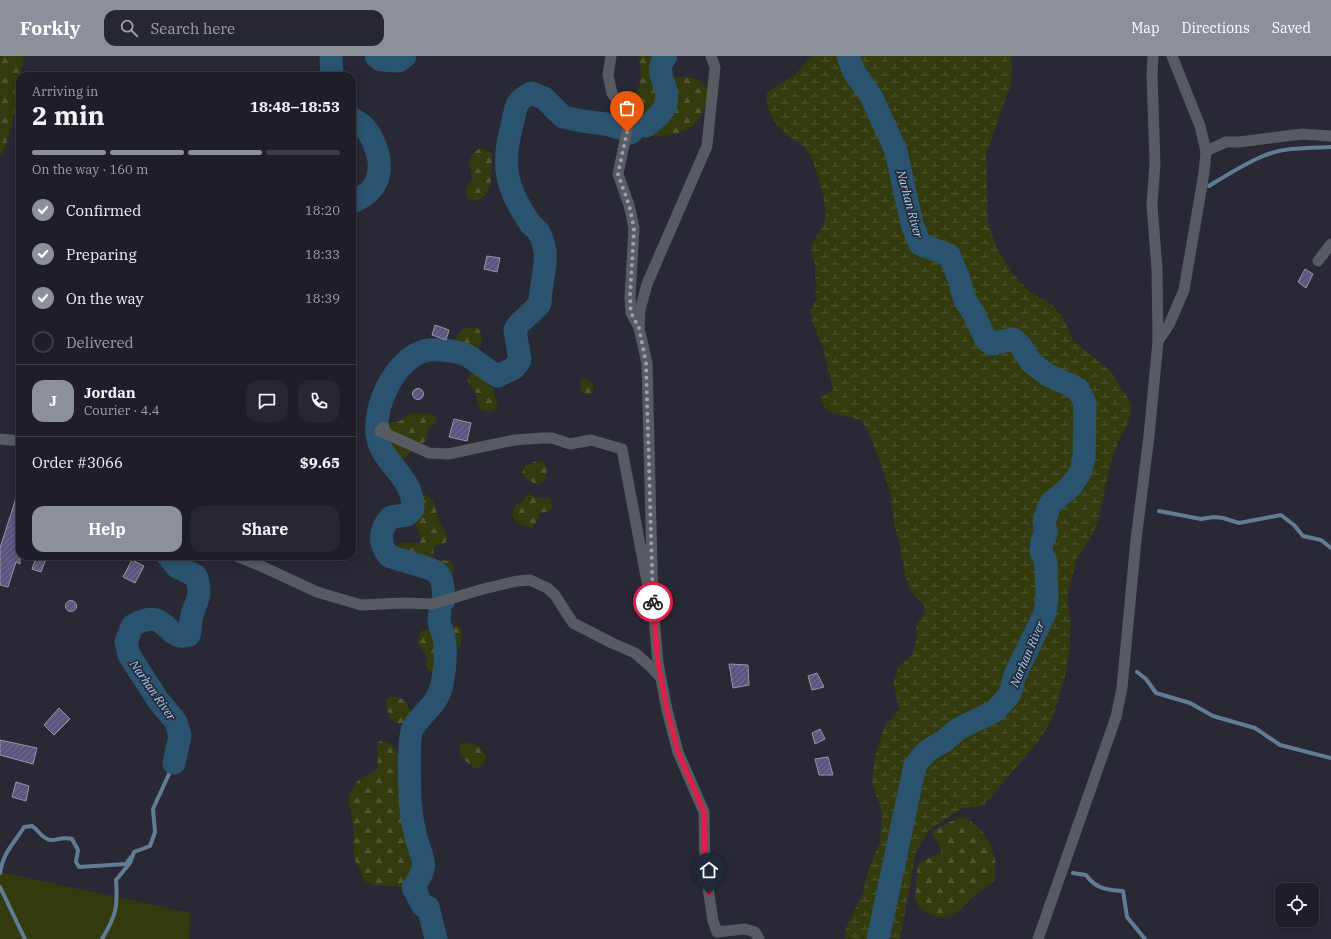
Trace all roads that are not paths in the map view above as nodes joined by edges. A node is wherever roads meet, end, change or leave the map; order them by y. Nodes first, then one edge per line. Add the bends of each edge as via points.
1 (612, 56) edge
2 (711, 56) edge
3 (1153, 56) edge
4 (1172, 56) edge
5 (1331, 136) edge
6 (1206, 151) junction
7 (1331, 244) edge
8 (1318, 261) dead end
9 (639, 328) junction
10 (1158, 341) junction
11 (384, 427) dead end
12 (0, 439) edge
13 (16, 441) edge
14 (246, 560) edge
15 (654, 606) junction
16 (661, 678) junction
17 (718, 936) edge
18 (759, 939) edge
19 (1038, 939) edge

1 - 9 street via 608,75 612,93 623,110 628,126 618,174 634,228 630,297 631,313
2 - 9 street via 715,67 707,146 647,284 640,310
3 - 10 street via 1155,163 1152,205 1157,269
4 - 6 street via 1200,126
5 - 6 street via 1302,134 1226,142
6 - 10 street via 1184,290 1169,325
7 - 8 street
9 - 15 street via 646,363
10 - 19 street via 1122,688 1116,717
11 - 15 street via 380,431 429,453 448,454 514,440 542,438 552,438 570,444 591,440 622,449 640,549
12 - 13 street
14 - 16 street via 317,592 360,605 433,604 483,588 530,580 555,595 573,623 635,652
15 - 16 street
16 - 17 street via 678,752 704,812 705,867 713,921
17 - 18 street via 746,929 755,932

